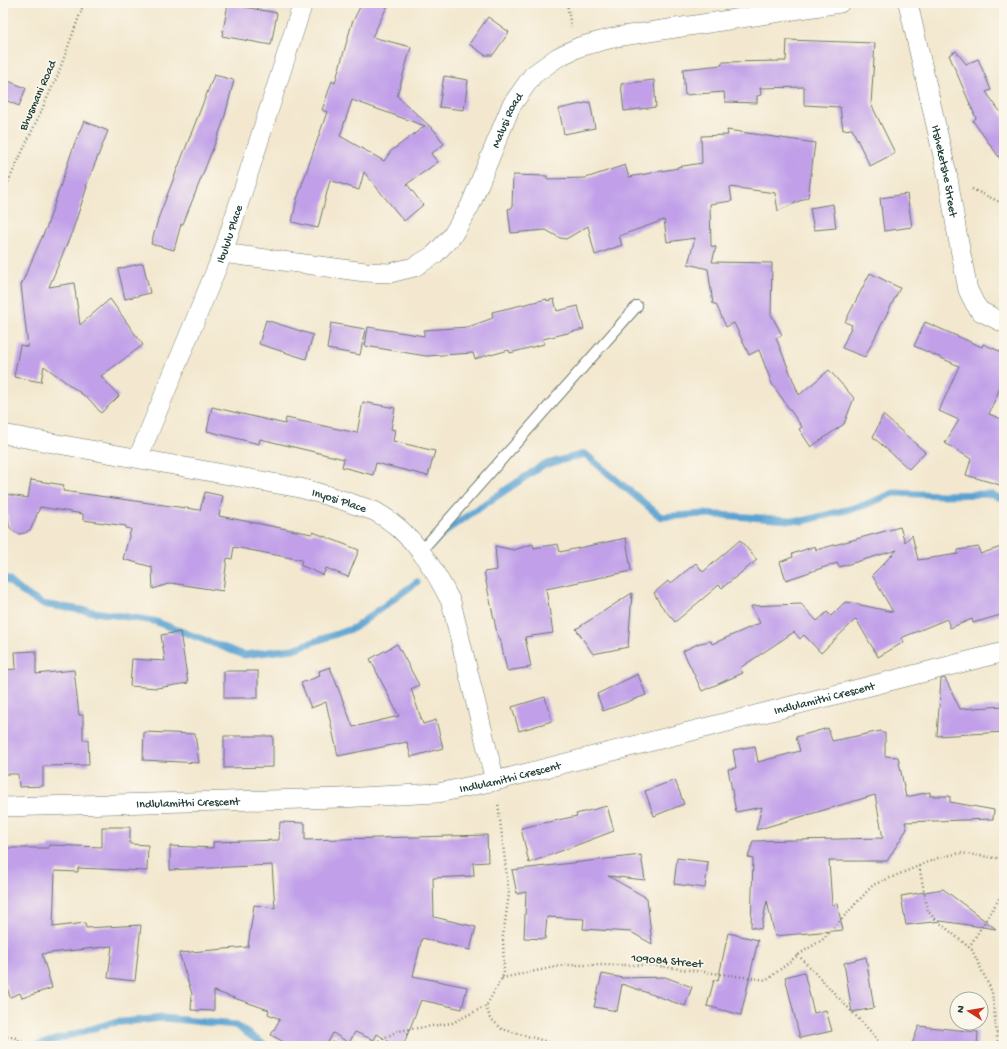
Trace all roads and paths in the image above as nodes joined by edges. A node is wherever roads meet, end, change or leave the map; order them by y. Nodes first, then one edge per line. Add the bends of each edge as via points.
1 (84, 3) edge
2 (303, 3) edge
3 (840, 3) edge
4 (908, 3) edge
5 (948, 178) junction
6 (3, 193) edge
7 (1004, 204) edge
8 (223, 253) junction
9 (637, 306) dead end
10 (1004, 323) edge
11 (3, 434) edge
12 (138, 458) junction
13 (421, 551) junction
14 (1004, 652) edge
15 (495, 782) junction
16 (3, 807) edge
17 (1004, 859) edge
18 (919, 866) junction
19 (1004, 891) edge
20 (969, 947) junction
21 (798, 955) junction
22 (502, 978) junction
23 (486, 1006) junction
24 (3, 1037) edge
25 (28, 1046) edge
26 (331, 1046) edge
27 (346, 1046) edge
28 (368, 1046) edge
29 (578, 1046) edge
30 (881, 1046) edge
31 (998, 1046) edge

1 - 6 path, Bhusmani Road via 57,76
2 - 8 street, Ibululu Place
3 - 8 street, Malusi Road via 616,36 579,47 558,57 532,75 511,106 470,206 452,236 434,255 414,266 390,273 365,272
4 - 5 street, Itsheketshe Street
5 - 7 path
5 - 10 street, Itsheketshe Street via 968,290 980,310
8 - 12 street, Ibululu Place
9 - 13 lane
11 - 12 street, Inyosi Place
12 - 13 street, Inyosi Place via 300,488 334,497 386,518
13 - 15 street, Inyosi Place via 438,575 451,602
14 - 15 street, Indlulamithi Crescent
15 - 16 street, Indlulamithi Crescent via 422,794
15 - 22 path via 509,894 503,936
17 - 18 path, 109084 Street via 960,853
18 - 20 path via 928,911
18 - 21 path, 109084 Street via 873,885 823,939
19 - 20 path
20 - 31 path via 992,992
21 - 22 path, 109084 Street via 767,980 650,965 565,965
21 - 30 path via 874,1034
22 - 23 path
23 - 28 path via 452,1023 398,1031
23 - 29 path via 490,1018 502,1029 559,1045
24 - 25 path via 14,1037
26 - 27 path via 335,1040

